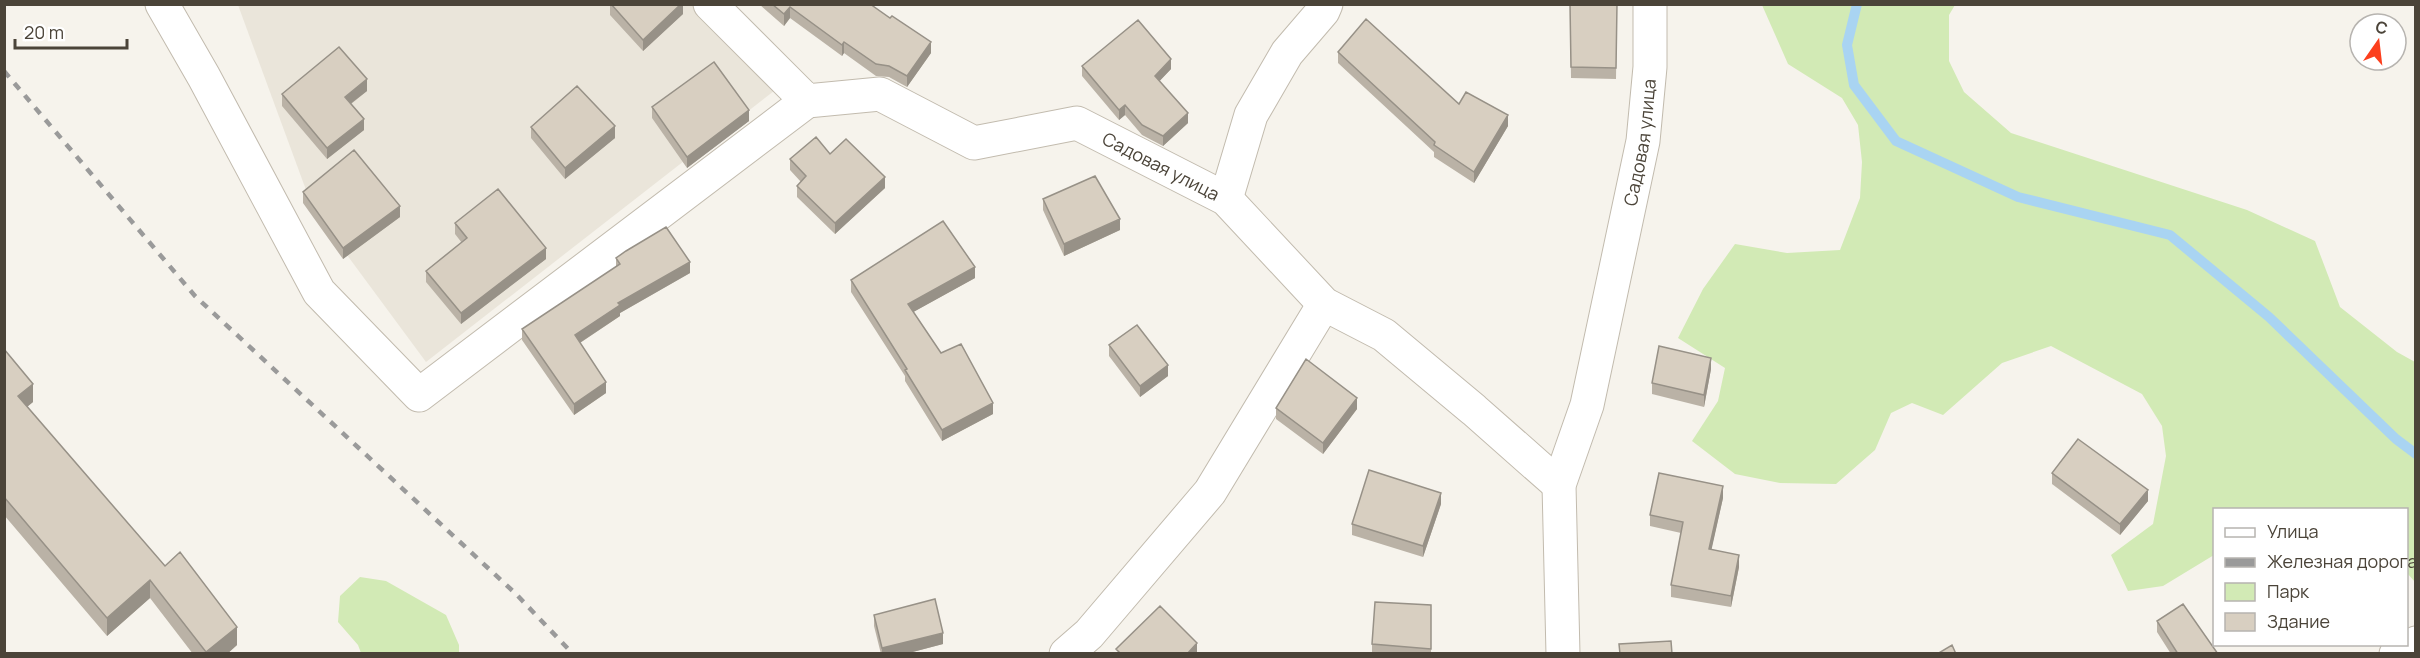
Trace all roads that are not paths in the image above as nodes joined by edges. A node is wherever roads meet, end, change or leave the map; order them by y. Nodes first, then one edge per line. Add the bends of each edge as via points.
1 (162, 4) edge
2 (710, 4) edge
3 (1326, 4) edge
4 (1650, 4) edge
5 (807, 101) junction
6 (1226, 199) junction
7 (1324, 304) junction
8 (1559, 485) junction
9 (2415, 643) edge
10 (1066, 654) edge
11 (1563, 654) edge
12 (2396, 654) edge

1 - 5 street via 319,292 419,395
2 - 5 street
3 - 6 street via 1287,53 1251,115
4 - 8 street, Садовая улица via 1650,67 1643,141 1587,405
5 - 6 street, Садовая улица via 880,94 974,143 1077,123
6 - 7 street, Садовая улица
7 - 8 street, Садовая улица via 1384,334
7 - 10 street via 1210,492 1089,634
8 - 11 street, Садовая улица
9 - 12 street

